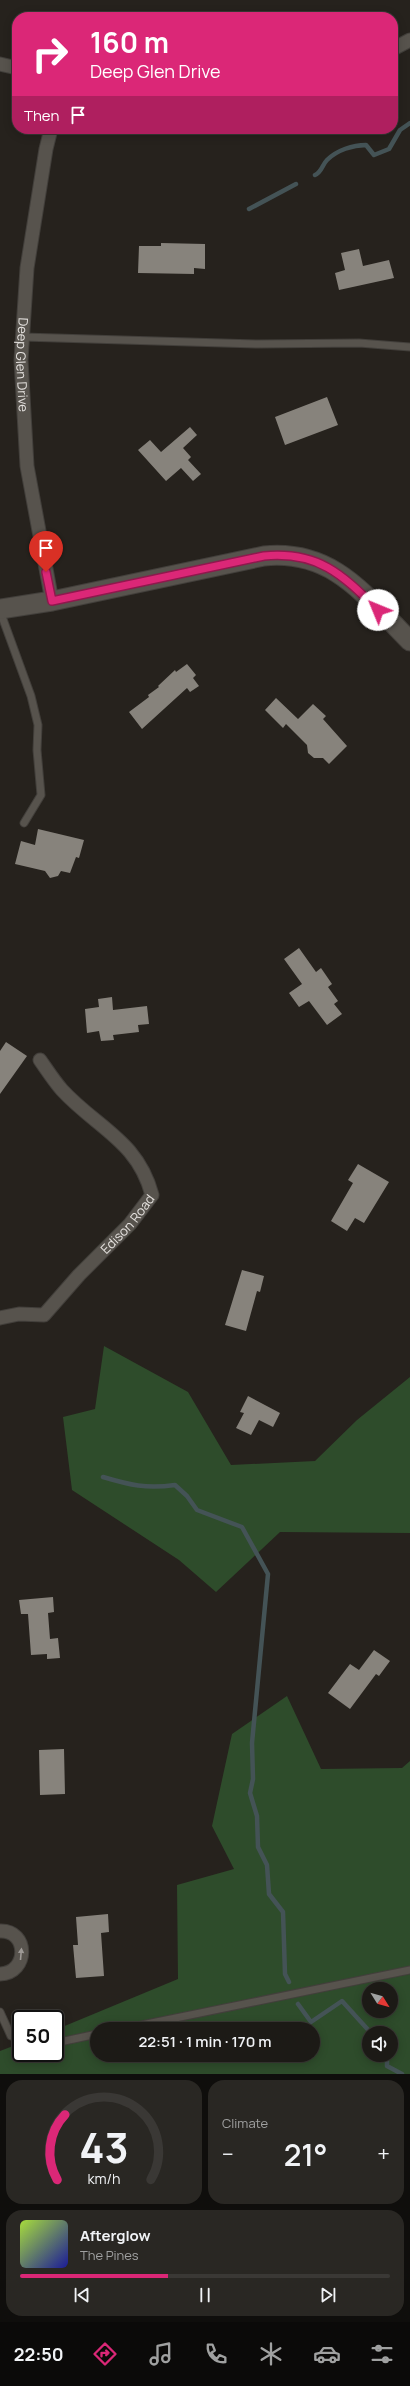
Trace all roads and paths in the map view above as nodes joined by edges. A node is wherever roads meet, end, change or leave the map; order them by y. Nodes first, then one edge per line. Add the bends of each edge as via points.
1 (410, 40) edge
2 (398, 46) edge
3 (0, 64) edge
4 (12, 67) edge
5 (50, 134) edge
6 (23, 337) junction
7 (410, 347) edge
8 (52, 601) junction
9 (0, 610) edge
10 (410, 641) edge
11 (24, 823) dead end
12 (40, 1060) dead end
13 (0, 1318) edge
14 (0, 1931) edge
15 (410, 1970) edge
16 (0, 1974) edge
17 (0, 2012) edge
18 (156, 2022) edge
19 (12, 2036) edge
20 (90, 2036) edge
21 (64, 2041) edge

1 - 2 street
3 - 4 street
5 - 6 street, Deep Glen Drive via 27,268
6 - 7 lane via 258,344 359,343
6 - 8 street, Deep Glen Drive via 21,360 27,466
8 - 9 main road
8 - 10 main road via 264,556 298,556 320,562 340,574
9 - 11 lane via 31,696 38,725 37,750 41,795
12 - 13 street, Edison Road via 62,1090 130,1150 142,1166 152,1195 130,1224 79,1275 44,1315 19,1314
16 -> 14 street via 20,1963 22,1949 16,1937
15 - 18 lane
17 - 19 lane
20 - 21 lane

